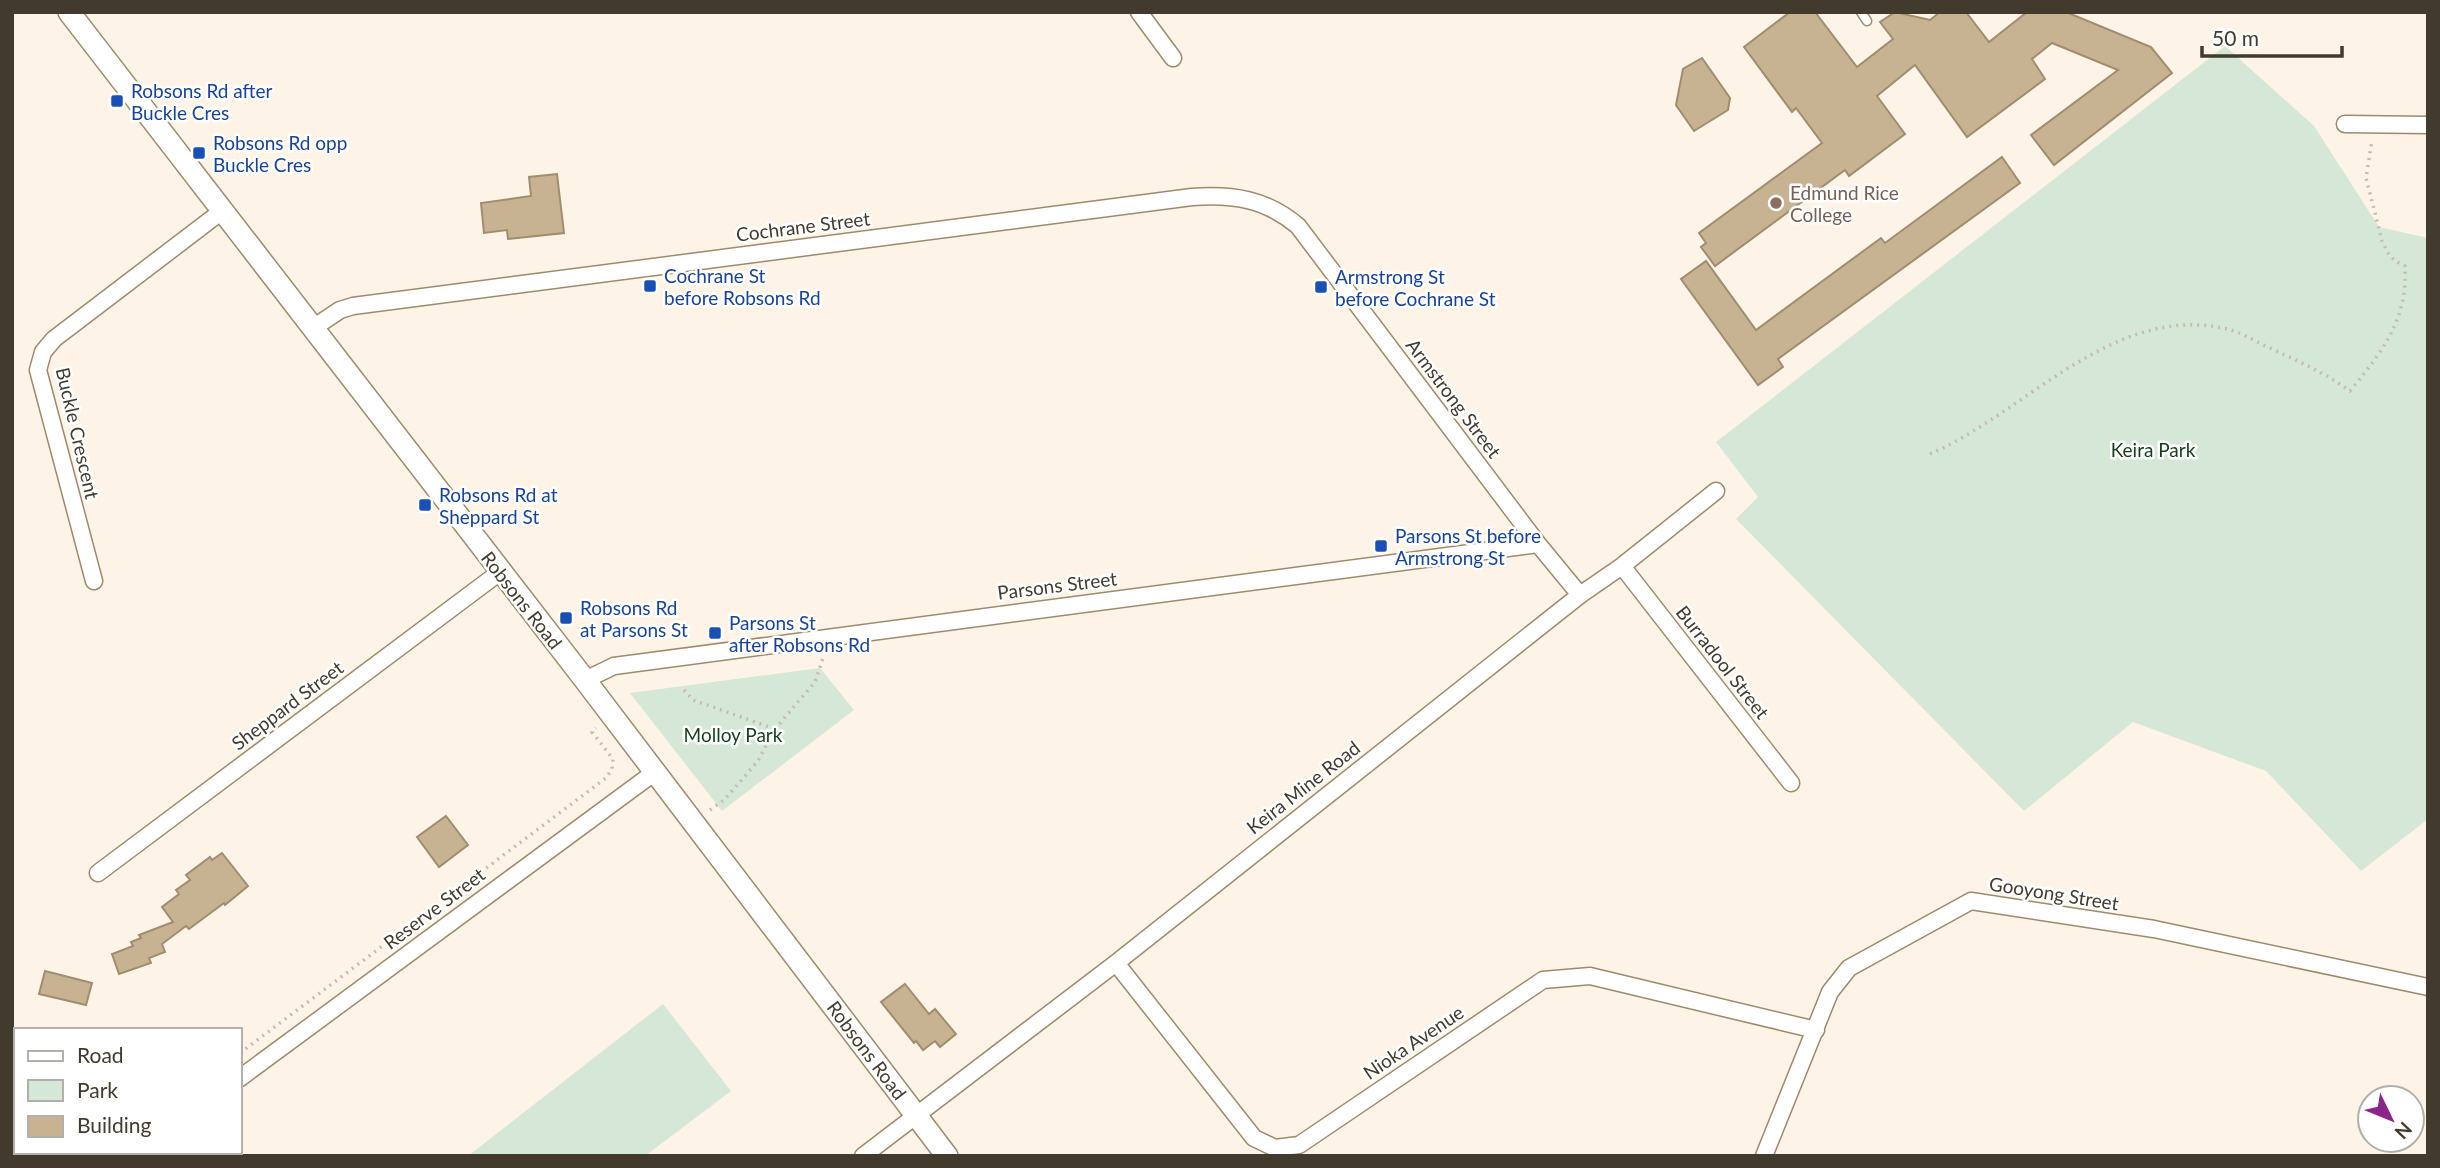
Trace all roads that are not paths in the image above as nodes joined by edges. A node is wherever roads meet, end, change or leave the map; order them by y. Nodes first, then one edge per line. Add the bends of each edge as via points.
1 (69, 12) edge
2 (1139, 12) edge
3 (1861, 12) edge
4 (1867, 21) dead end
5 (1173, 58) dead end
6 (2345, 124) dead end
7 (2428, 125) edge
8 (222, 211) junction
9 (1298, 226) joint
10 (313, 328) junction
11 (1716, 491) dead end
12 (1538, 544) junction
13 (1622, 566) junction
14 (500, 572) junction
15 (94, 581) dead end
16 (1580, 595) junction
17 (585, 680) junction
18 (654, 772) junction
19 (1791, 783) dead end
20 (98, 873) dead end
21 (1116, 963) junction
22 (2428, 987) edge
23 (1816, 1030) junction
24 (242, 1077) edge
25 (915, 1115) junction
26 (863, 1156) edge
27 (947, 1156) edge
28 (1764, 1156) edge

1 - 8 main road, Robsons Road
2 - 5 street
3 - 4 lane
6 - 7 street
8 - 10 main road, Robsons Road
8 - 15 street, Buckle Crescent via 43,352 38,370
9 - 10 street, Cochrane Street via 1256,201 1192,197 353,306
9 - 12 street, Armstrong Street
10 - 14 main road, Robsons Road
11 - 13 street, Keira Mine Road
12 - 16 street, Armstrong Street
12 - 17 street, Parsons Street via 614,666
13 - 16 street, Keira Mine Road
13 - 19 street, Burradool Street
14 - 17 main road, Robsons Road
14 - 20 street, Sheppard Street
16 - 21 street, Keira Mine Road
17 - 18 main road, Robsons Road
18 - 24 street, Reserve Street
18 - 25 main road, Robsons Road
21 - 23 street, Nioka Avenue via 1254,1138 1275,1148 1299,1145 1543,980 1590,976
21 - 25 street, Keira Mine Road
22 - 23 street, Gooyong Street via 2154,929 1971,901 1849,968 1830,992
23 - 28 street, Gooyong Street
25 - 26 street, Keira Mine Road
25 - 27 main road, Robsons Road

